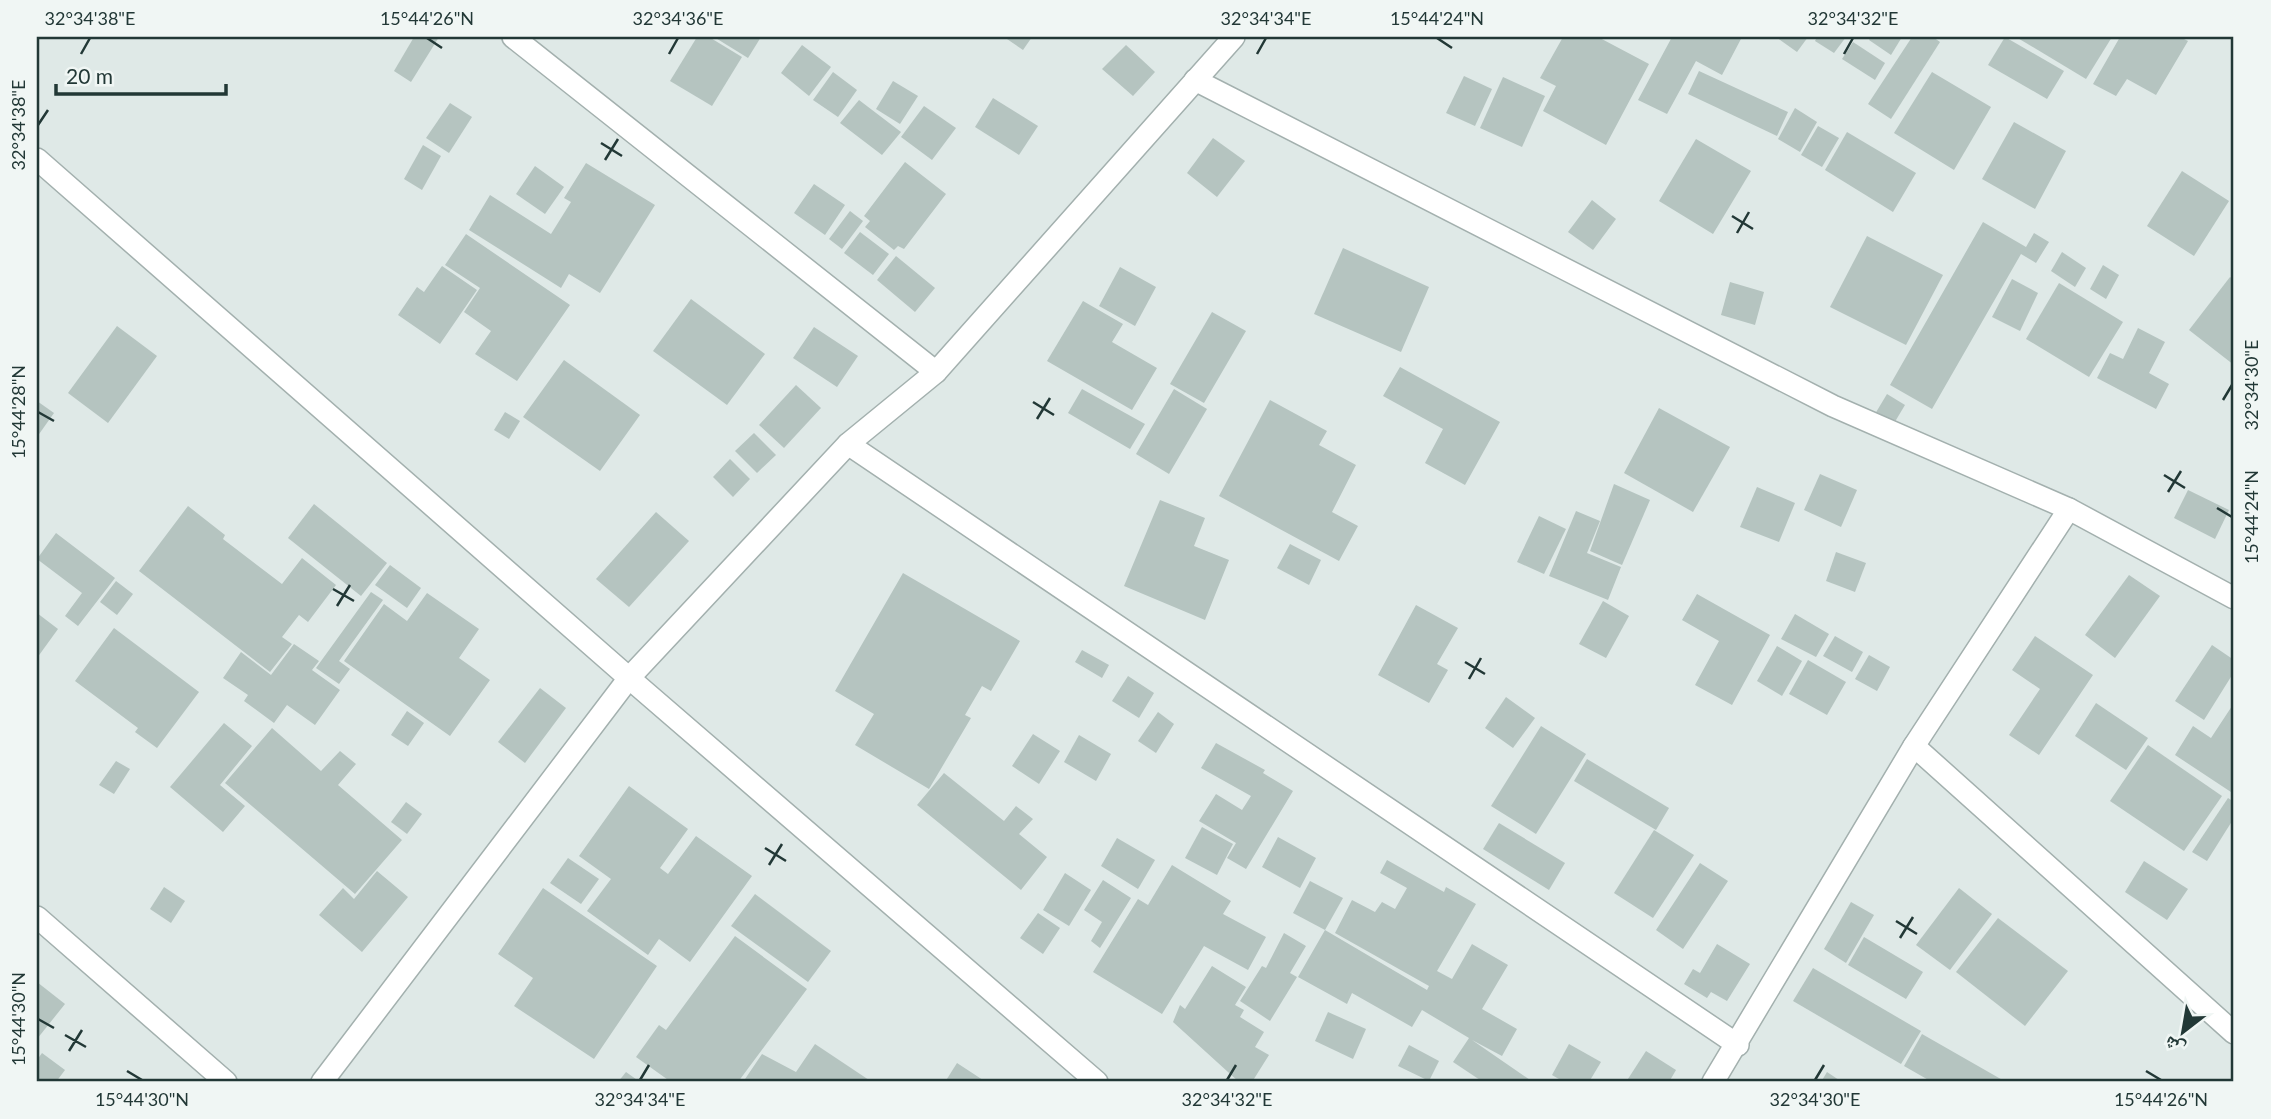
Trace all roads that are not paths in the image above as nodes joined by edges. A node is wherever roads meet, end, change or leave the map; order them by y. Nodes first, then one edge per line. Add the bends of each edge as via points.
1 (513, 37) edge
2 (1234, 37) edge
3 (1195, 80) junction
4 (37, 159) edge
5 (936, 372) junction
6 (848, 444) junction
7 (2069, 509) junction
8 (2234, 598) edge
9 (629, 678) junction
10 (1914, 746) junction
11 (37, 917) edge
12 (2234, 1033) edge
13 (1738, 1045) junction
14 (226, 1082) edge
15 (322, 1082) edge
16 (1097, 1082) edge
17 (1713, 1082) edge

1 - 5 street
2 - 3 street
3 - 5 street
3 - 7 street via 1833,406
4 - 9 street
5 - 6 street
6 - 9 street
6 - 13 street
7 - 8 street
7 - 10 street
9 - 15 street
9 - 16 street
10 - 12 street
10 - 13 street
11 - 14 street
13 - 17 street

